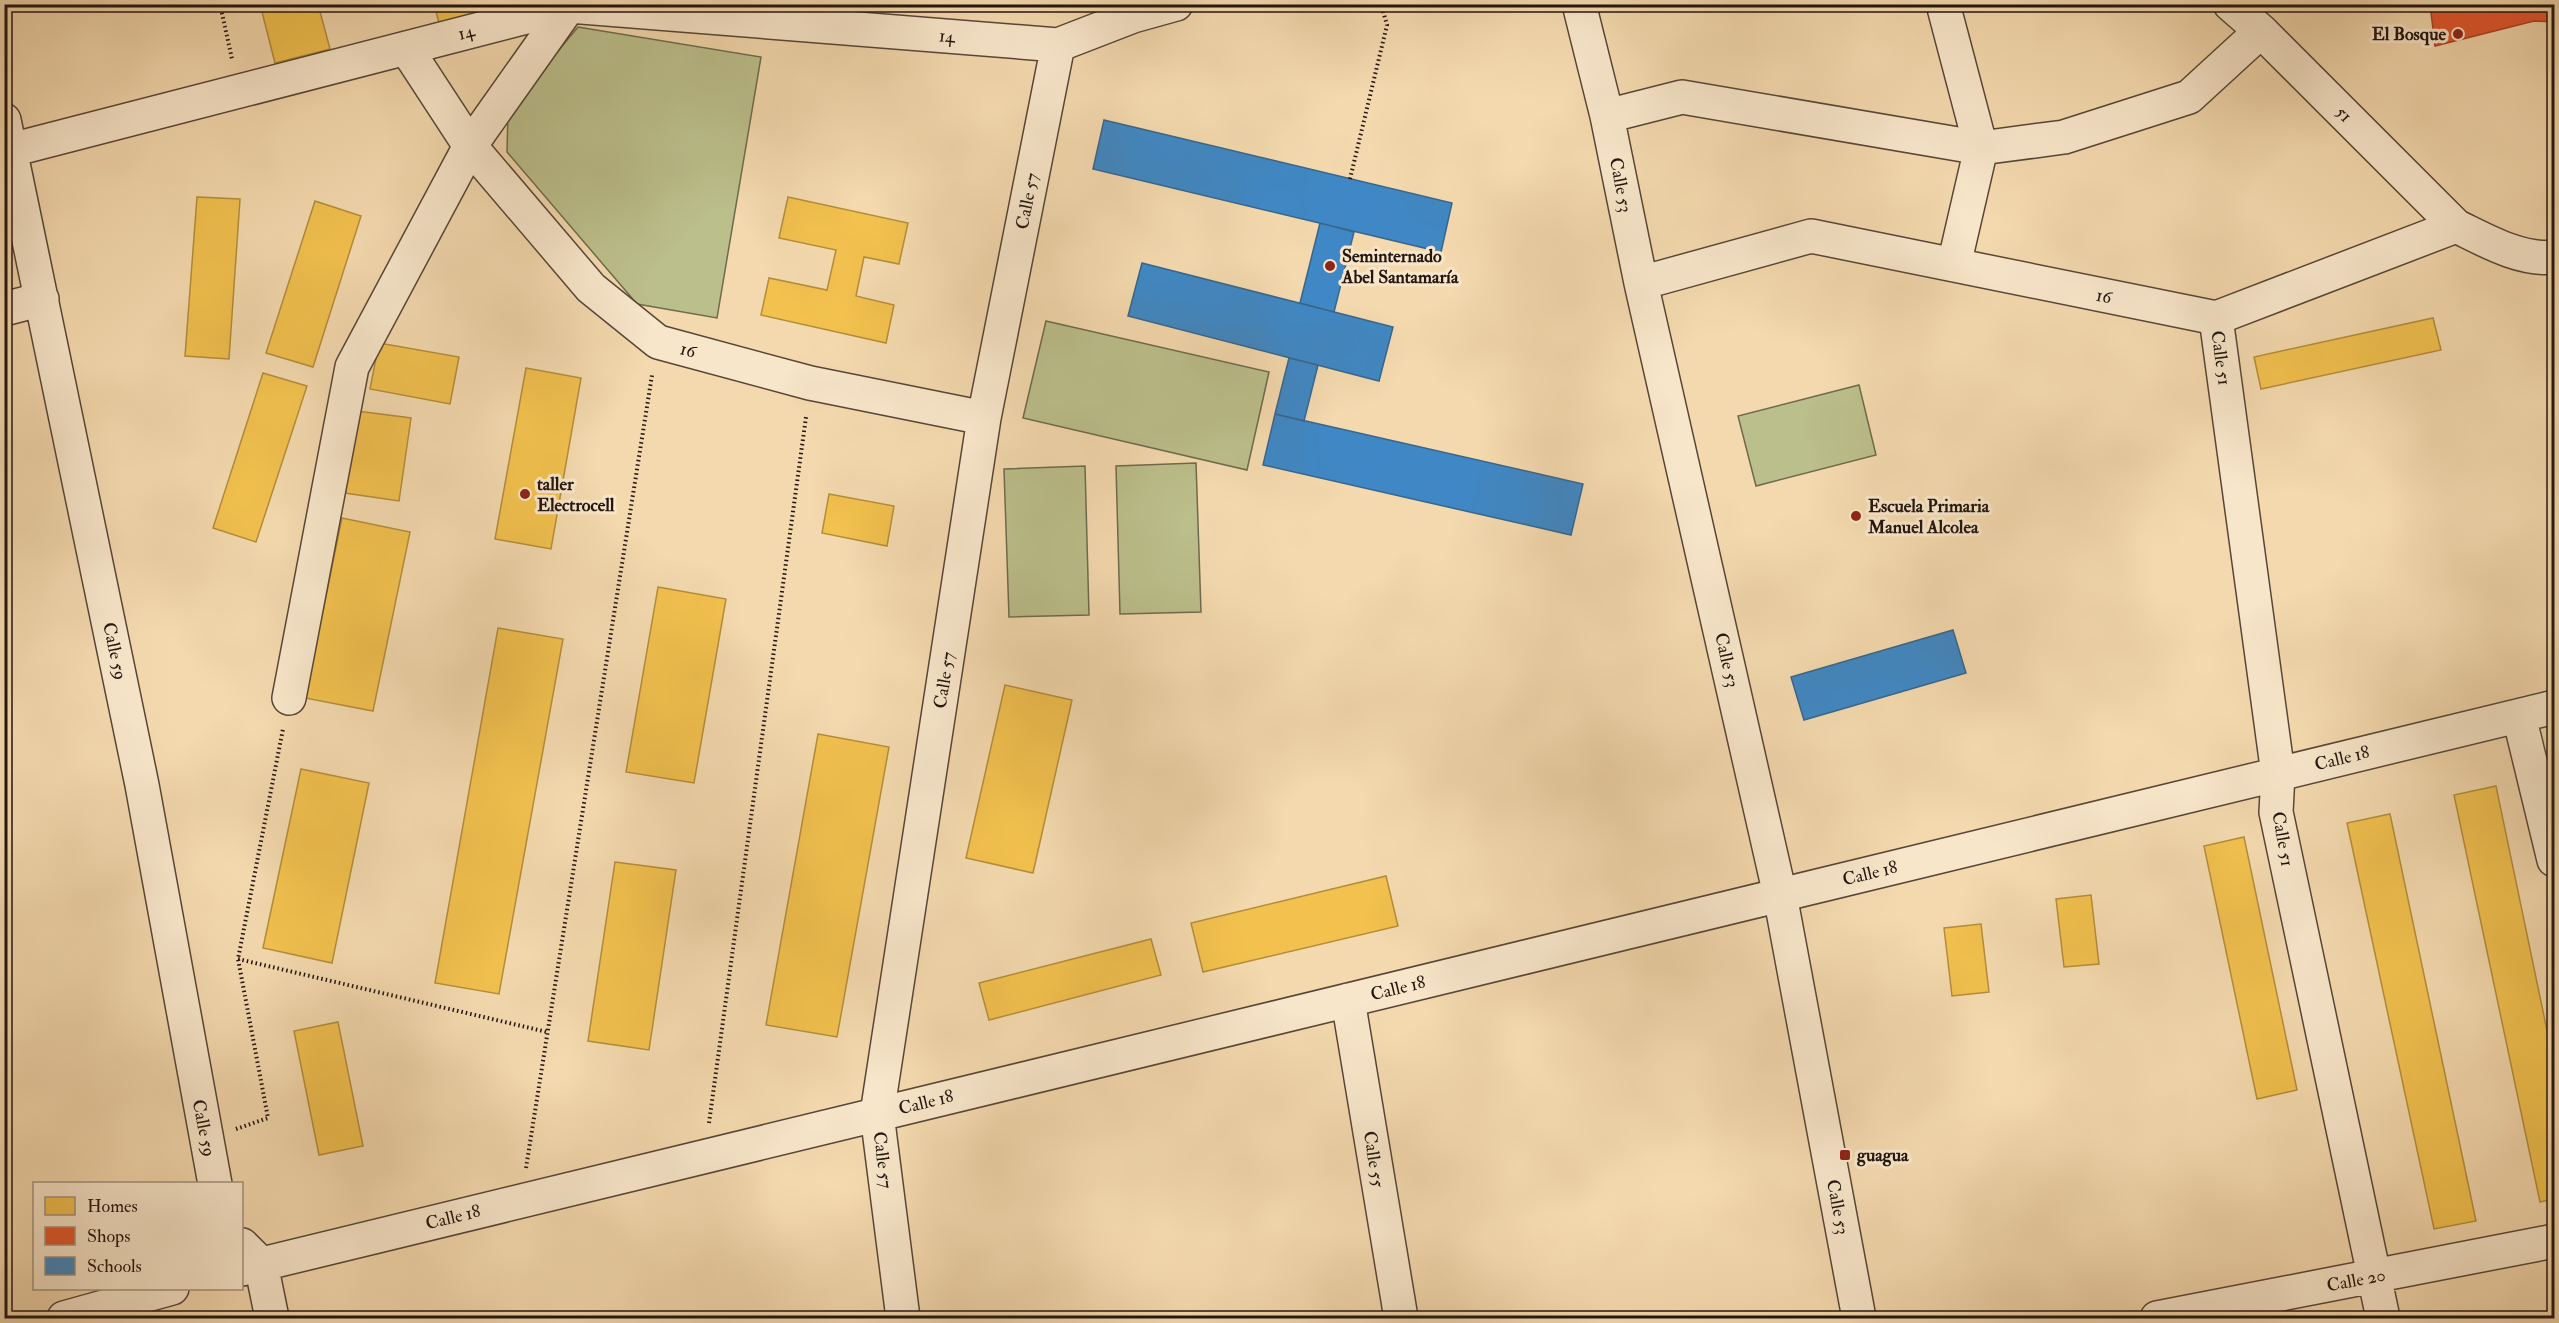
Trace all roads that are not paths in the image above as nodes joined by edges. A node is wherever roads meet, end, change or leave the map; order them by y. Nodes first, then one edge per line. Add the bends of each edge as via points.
1 (1176, 4) edge
2 (1579, 4) edge
3 (1943, 4) edge
4 (2230, 4) edge
5 (569, 5) edge
6 (1131, 10) edge
7 (2261, 31) junction
8 (1058, 45) junction
9 (406, 48) junction
10 (1607, 116) junction
11 (8, 135) edge
12 (470, 146) junction
13 (1981, 148) junction
14 (2456, 226) junction
15 (2554, 257) edge
16 (1954, 265) junction
17 (1641, 283) junction
18 (42, 299) junction
19 (4, 309) edge
20 (2216, 318) junction
21 (984, 418) junction
22 (289, 698) road end
23 (2554, 707) edge
24 (2519, 716) junction
25 (2278, 774) junction
26 (2554, 860) edge
27 (1780, 895) junction
28 (1348, 1000) junction
29 (877, 1114) junction
30 (215, 1182) edge
31 (2554, 1241) edge
32 (248, 1259) edge
33 (2376, 1276) junction
34 (165, 1290) edge
35 (64, 1318) edge
36 (272, 1318) edge
37 (903, 1318) edge
38 (1401, 1318) edge
39 (1858, 1318) edge
40 (2157, 1318) edge
41 (2383, 1318) edge

1 - 6 street, 14
2 - 10 street, Calle 53
3 - 13 street
4 - 7 street, 51
5 - 8 street, 14
5 - 9 street, 14
5 - 12 street
6 - 8 street, 14
7 - 13 street via 2189,97 2064,137
7 - 14 street, 51
8 - 21 street, Calle 57
9 - 11 street, 14 via 240,91
9 - 12 street, 16
10 - 13 street via 1682,97
10 - 17 street, Calle 53
11 - 18 street, Calle 59
12 - 21 street, 16 via 591,288 658,342 810,383
12 - 22 street via 351,368
13 - 16 street
14 - 15 street via 2492,243 2541,258
14 - 20 street
16 - 17 street, 16 via 1811,236
16 - 20 street, 16
17 - 27 street, Calle 53
18 - 19 street
18 - 30 street, Calle 59 via 142,785
20 - 25 street, Calle 51
21 - 29 street, Calle 57
23 - 24 street, Calle 18
24 - 25 street, Calle 18
24 - 26 street
25 - 27 street, Calle 18
25 - 33 street, Calle 51 via 2276,812
27 - 28 street, Calle 18
27 - 39 street, Calle 53
28 - 29 street, Calle 18
28 - 38 street, Calle 55
29 - 32 street, Calle 18 via 521,1201
29 - 37 street, Calle 57
31 - 33 street, Calle 20
32 - 36 street
33 - 40 street, Calle 20
33 - 41 street, Calle 51
34 - 35 street

